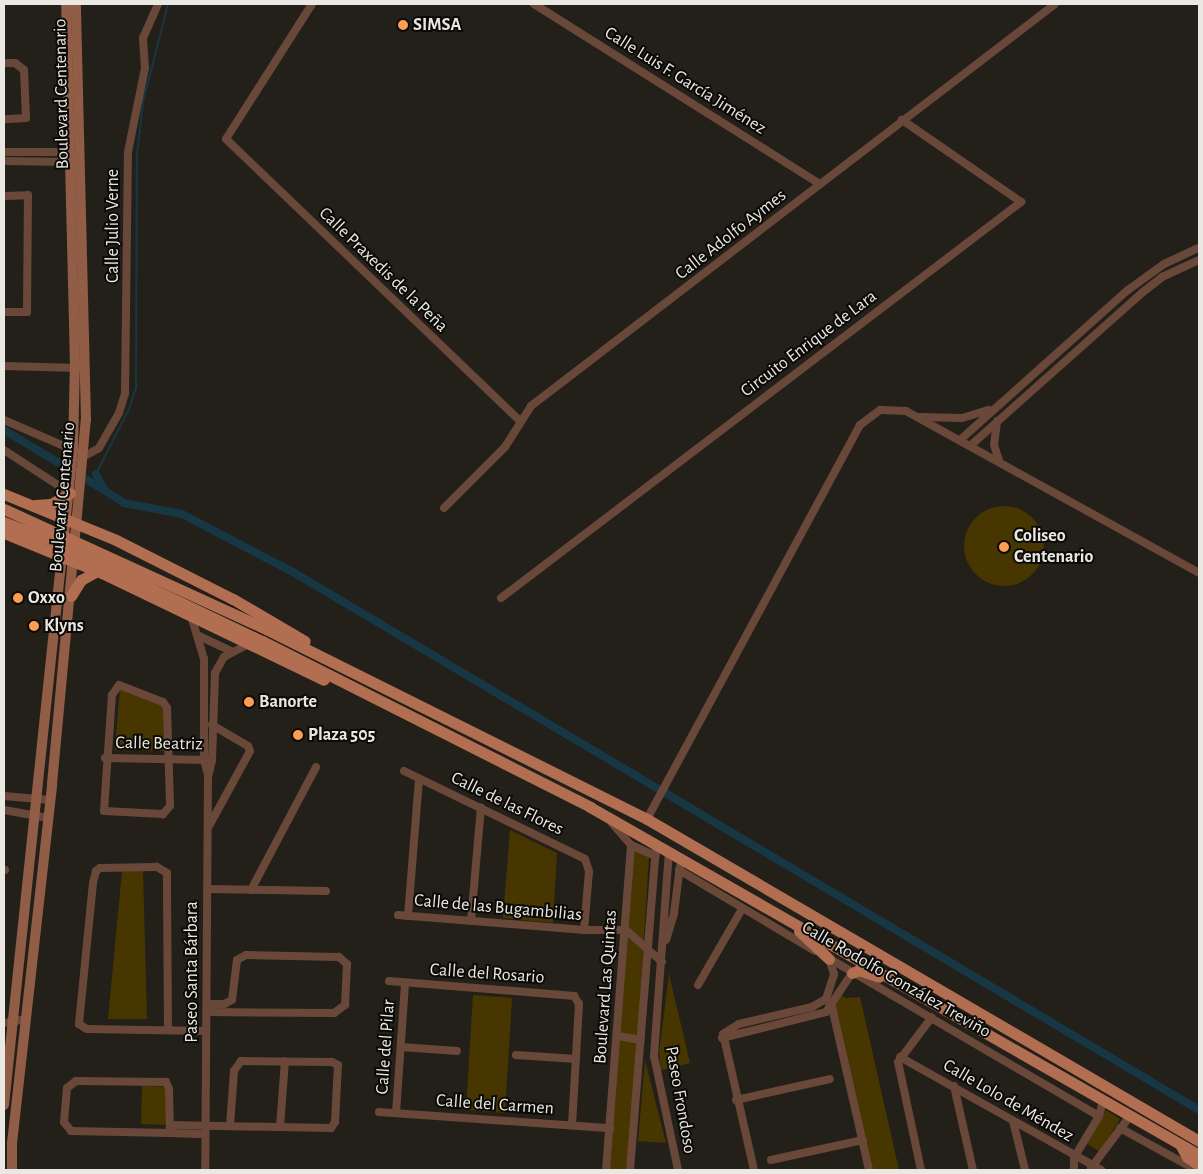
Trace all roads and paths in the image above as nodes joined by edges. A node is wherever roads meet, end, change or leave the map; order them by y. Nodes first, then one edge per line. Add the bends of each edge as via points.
1 (66, 4) edge
2 (76, 4) edge
3 (158, 4) edge
4 (312, 4) edge
5 (534, 4) edge
6 (1055, 4) edge
7 (4, 63) edge
8 (4, 119) edge
9 (902, 120) junction
10 (4, 152) edge
11 (70, 157) junction
12 (4, 161) edge
13 (820, 184) junction
14 (4, 196) edge
15 (81, 213) junction
16 (72, 245) junction
17 (1199, 248) edge
18 (1199, 260) edge
19 (84, 290) junction
20 (1105, 310) junction
21 (4, 312) edge
22 (1111, 320) junction
23 (86, 356) junction
24 (4, 366) edge
25 (75, 366) junction
26 (86, 372) junction
27 (993, 408) junction
28 (916, 416) junction
29 (4, 420) edge
30 (520, 421) junction
31 (997, 421) junction
32 (960, 440) junction
33 (970, 446) junction
34 (4, 450) edge
35 (78, 458) junction
36 (999, 460) junction
37 (73, 490) junction
38 (4, 494) edge
39 (34, 506) junction
40 (444, 508) dead end
41 (4, 509) edge
42 (4, 522) edge
43 (72, 522) junction
44 (4, 533) edge
45 (116, 540) junction
46 (30, 542) junction
47 (69, 558) junction
48 (100, 572) junction
49 (1199, 573) edge
50 (71, 596) junction
51 (501, 598) dead end
52 (192, 619) junction
53 (199, 636) junction
54 (247, 646) junction
55 (231, 651) junction
56 (324, 656) junction
57 (380, 701) junction
58 (212, 725) junction
59 (105, 758) junction
60 (170, 760) junction
61 (208, 760) junction
62 (316, 767) dead end
63 (404, 771) dead end
64 (419, 778) junction
65 (4, 796) edge
66 (38, 799) junction
67 (50, 800) junction
68 (480, 807) junction
69 (4, 810) edge
70 (36, 816) junction
71 (605, 816) junction
72 (48, 818) junction
73 (647, 819) junction
74 (208, 828) junction
75 (631, 845) junction
76 (656, 850) junction
77 (668, 851) junction
78 (680, 864) junction
79 (665, 884) junction
80 (677, 885) junction
81 (208, 889) junction
82 (251, 890) junction
83 (326, 891) dead end
84 (664, 902) junction
85 (675, 902) junction
86 (742, 909) junction
87 (398, 915) dead end
88 (408, 916) junction
89 (789, 918) junction
90 (471, 921) junction
91 (584, 930) junction
92 (626, 930) junction
93 (664, 944) junction
94 (648, 950) junction
95 (829, 959) junction
96 (662, 962) junction
97 (852, 973) junction
98 (891, 978) junction
99 (389, 981) dead end
100 (406, 983) junction
101 (698, 985) dead end
102 (826, 999) junction
103 (832, 1007) junction
104 (207, 1008) junction
105 (932, 1017) junction
106 (26, 1019) junction
107 (8, 1022) edge
108 (168, 1030) junction
109 (206, 1031) junction
110 (618, 1036) junction
111 (722, 1038) junction
112 (641, 1040) junction
113 (401, 1047) junction
114 (457, 1051) dead end
115 (516, 1055) dead end
116 (900, 1057) junction
117 (576, 1060) junction
118 (285, 1061) junction
119 (830, 1079) dead end
120 (954, 1086) junction
121 (736, 1100) junction
122 (1103, 1100) junction
123 (4, 1105) edge
124 (379, 1112) dead end
125 (396, 1113) junction
126 (1099, 1116) junction
127 (1130, 1116) junction
128 (1013, 1121) junction
129 (572, 1125) junction
130 (1174, 1125) junction
131 (230, 1126) junction
132 (280, 1127) junction
133 (610, 1128) junction
134 (1120, 1128) junction
135 (170, 1129) junction
136 (205, 1130) junction
137 (1199, 1132) edge
138 (863, 1140) junction
139 (1199, 1142) edge
140 (1179, 1143) junction
141 (1199, 1155) edge
142 (1074, 1158) junction
143 (771, 1160) dead end
144 (1199, 1165) edge
145 (1091, 1168) edge
146 (11, 1169) edge
147 (205, 1170) edge
148 (606, 1170) edge
149 (630, 1170) edge
150 (676, 1170) edge
151 (754, 1170) edge
152 (869, 1170) edge
153 (921, 1170) edge
154 (973, 1170) edge
155 (1024, 1170) edge
156 (1074, 1170) edge
157 (1101, 1170) edge
158 (1196, 1170) edge

1 - 11 main road, Boulevard Centenario
2 - 15 main road, Boulevard Centenario
3 - 35 street, Calle Julio Verne via 143,38 145,68 128,152 127,383 119,413 99,448
4 - 30 street, Calle Praxedis de la Peña via 226,139
5 - 13 street, Calle Luis F. García Jiménez
6 - 9 street, Calle Adolfo Aymes
7 - 8 street via 15,63 24,70 26,118
9 - 13 street, Calle Adolfo Aymes
9 - 51 street, Circuito Enrique de Lara via 1021,202
10 - 11 street
11 - 12 street
11 - 15 main road via 75,159
11 - 16 main road, Boulevard Centenario
13 - 30 street, Calle Adolfo Aymes via 532,406
14 - 21 street via 28,195 27,312
15 - 19 main road, Boulevard Centenario
16 - 19 main road via 77,280
16 - 25 main road, Boulevard Centenario
17 - 20 street via 1150,273
18 - 22 street via 1162,277
19 - 23 main road, Boulevard Centenario
20 - 22 street
20 - 27 street
22 - 31 street
23 - 25 street
23 - 26 main road, Boulevard Centenario
24 - 25 street
25 - 26 street
25 - 35 main road, Boulevard Centenario
26 - 35 main road, Boulevard Centenario
27 - 28 street via 962,418
27 - 32 street
28 - 32 street
28 - 73 street via 893,408 880,410 869,415 860,425
29 - 35 street
30 - 40 street, Calle Adolfo Aymes via 505,447
31 - 33 street
31 - 36 street via 994,445
32 - 33 street
33 - 36 street
34 - 37 street
35 - 37 main road, Boulevard Centenario
36 - 49 street
37 - 39 main road via 51,504
37 - 43 main road, Boulevard Centenario
38 - 39 main road
39 - 43 main road
39 - 46 main road via 43,515 41,531
41 - 56 main road, bridge
42 - 57 main road, bridge via 52,541
43 - 45 main road
43 - 47 main road, Boulevard Centenario
44 - 46 main road
45 - 48 main road via 100,553
45 - 56 main road via 262,614
46 - 47 main road
47 - 48 main road
47 - 50 main road, Boulevard Centenario
47 - 66 main road, Boulevard Centenario
48 - 50 main road via 81,580
48 - 52 main road
50 - 67 main road, Boulevard Centenario
52 - 53 street, Paseo Santa Bárbara
52 - 54 main road
53 - 55 street
53 - 61 street, Paseo Santa Bárbara via 205,670
54 - 55 street
54 - 57 main road
55 - 58 street, Paseo Santa Bárbara via 215,673
56 - 73 main road
57 - 71 main road
58 - 61 street, Paseo Santa Bárbara
58 - 74 street via 248,746 250,751
59 - 60 street, Calle Beatriz
59 - 60 street via 103,804 107,813 163,814 168,811
59 - 60 street via 112,695 119,685 163,702 167,708
60 - 61 street, Calle Beatriz
61 - 74 street, Paseo Santa Bárbara
62 - 82 street
63 - 64 street, Calle de las Flores
64 - 68 street, Calle de las Flores
64 - 88 street
65 - 66 street
66 - 67 street
66 - 70 main road, Boulevard Centenario
67 - 72 main road, Boulevard Centenario
68 - 90 street
68 - 91 street, Calle de las Flores via 578,854 588,864
69 - 70 street
70 - 72 street
70 - 107 main road, Boulevard Centenario
71 - 75 street
71 - 76 main road
72 - 106 main road, Boulevard Centenario
73 - 130 main road
74 - 81 street, Paseo Santa Bárbara
75 - 76 street
75 - 92 street, Boulevard Las Quintas
76 - 77 main road
76 - 94 street
77 - 78 main road
77 - 79 street, Paseo Frondoso
78 - 80 street, Paseo Frondoso
78 - 86 street, Calle Rodolfo González Treviño
78 - 89 main road
79 - 80 street
79 - 84 street, Paseo Frondoso
80 - 85 street, Paseo Frondoso
81 - 82 street
81 - 104 street, Paseo Santa Bárbara
82 - 83 street
84 - 85 street
84 - 93 street, Paseo Frondoso
85 - 93 street, Paseo Frondoso
86 - 95 street, Calle Rodolfo González Treviño
86 - 101 street
87 - 88 street, Calle de las Bugambilias
88 - 90 street, Calle de las Bugambilias
89 - 95 main road
89 - 98 main road
90 - 91 street, Calle de las Bugambilias
91 - 92 street, Calle de las Bugambilias
92 - 94 street
92 - 110 street, Boulevard Las Quintas
93 - 96 street, Paseo Frondoso
94 - 96 street
94 - 112 street
95 - 97 street, Calle Rodolfo González Treviño
95 - 102 street via 834,974
96 - 150 street, Paseo Frondoso via 654,1056
97 - 98 main road via 859,970
97 - 103 street
97 - 105 street, Calle Rodolfo González Treviño
98 - 122 main road
99 - 100 street, Calle del Rosario
100 - 113 street, Calle del Pilar
100 - 117 street, Calle del Rosario via 574,996 579,1004
102 - 103 street
102 - 111 street via 812,1007 739,1024 725,1031
103 - 111 street via 820,1014
103 - 138 street
104 - 104 street via 334,1013 345,1005 347,964 339,957 246,955 237,960 232,1000
104 - 109 street, Paseo Santa Bárbara
105 - 116 street
105 - 126 street, Calle Rodolfo González Treviño
106 - 107 street
106 - 146 main road, Boulevard Centenario
107 - 123 main road, Boulevard Centenario
108 - 108 street via 87,1029 79,1024 93,883 100,868 157,867 167,872
108 - 109 street
109 - 136 street, Paseo Santa Bárbara
110 - 112 street
110 - 133 street, Boulevard Las Quintas
111 - 121 street
112 - 149 street
113 - 114 street
113 - 125 street, Calle del Pilar
115 - 117 street
116 - 120 street, Calle Lolo de Méndez
116 - 153 street via 898,1066
117 - 129 street
118 - 131 street via 238,1063 234,1071
118 - 132 street
118 - 132 street via 332,1062 338,1066 335,1122 331,1128
119 - 121 street
120 - 128 street, Calle Lolo de Méndez
120 - 154 street
121 - 151 street
122 - 126 street
122 - 127 main road
124 - 125 street, Calle del Carmen
125 - 129 street, Calle del Carmen
126 - 142 street
127 - 134 street
127 - 140 main road
128 - 142 street, Calle Lolo de Méndez
128 - 155 street
129 - 133 street, Calle del Carmen
130 - 137 main road
130 - 139 main road
131 - 132 street
131 - 136 street
133 - 148 street, Boulevard Las Quintas
134 - 145 street
134 - 158 street
135 - 135 street via 169,1090 163,1081 76,1081 67,1088 64,1122 71,1131
135 - 136 street
136 - 147 street, Paseo Santa Bárbara
138 - 143 street
138 - 152 street
140 - 141 main road
140 - 144 main road via 1187,1158
142 - 145 street, Calle Lolo de Méndez
142 - 156 street
145 - 157 street, Calle Lolo de Méndez

